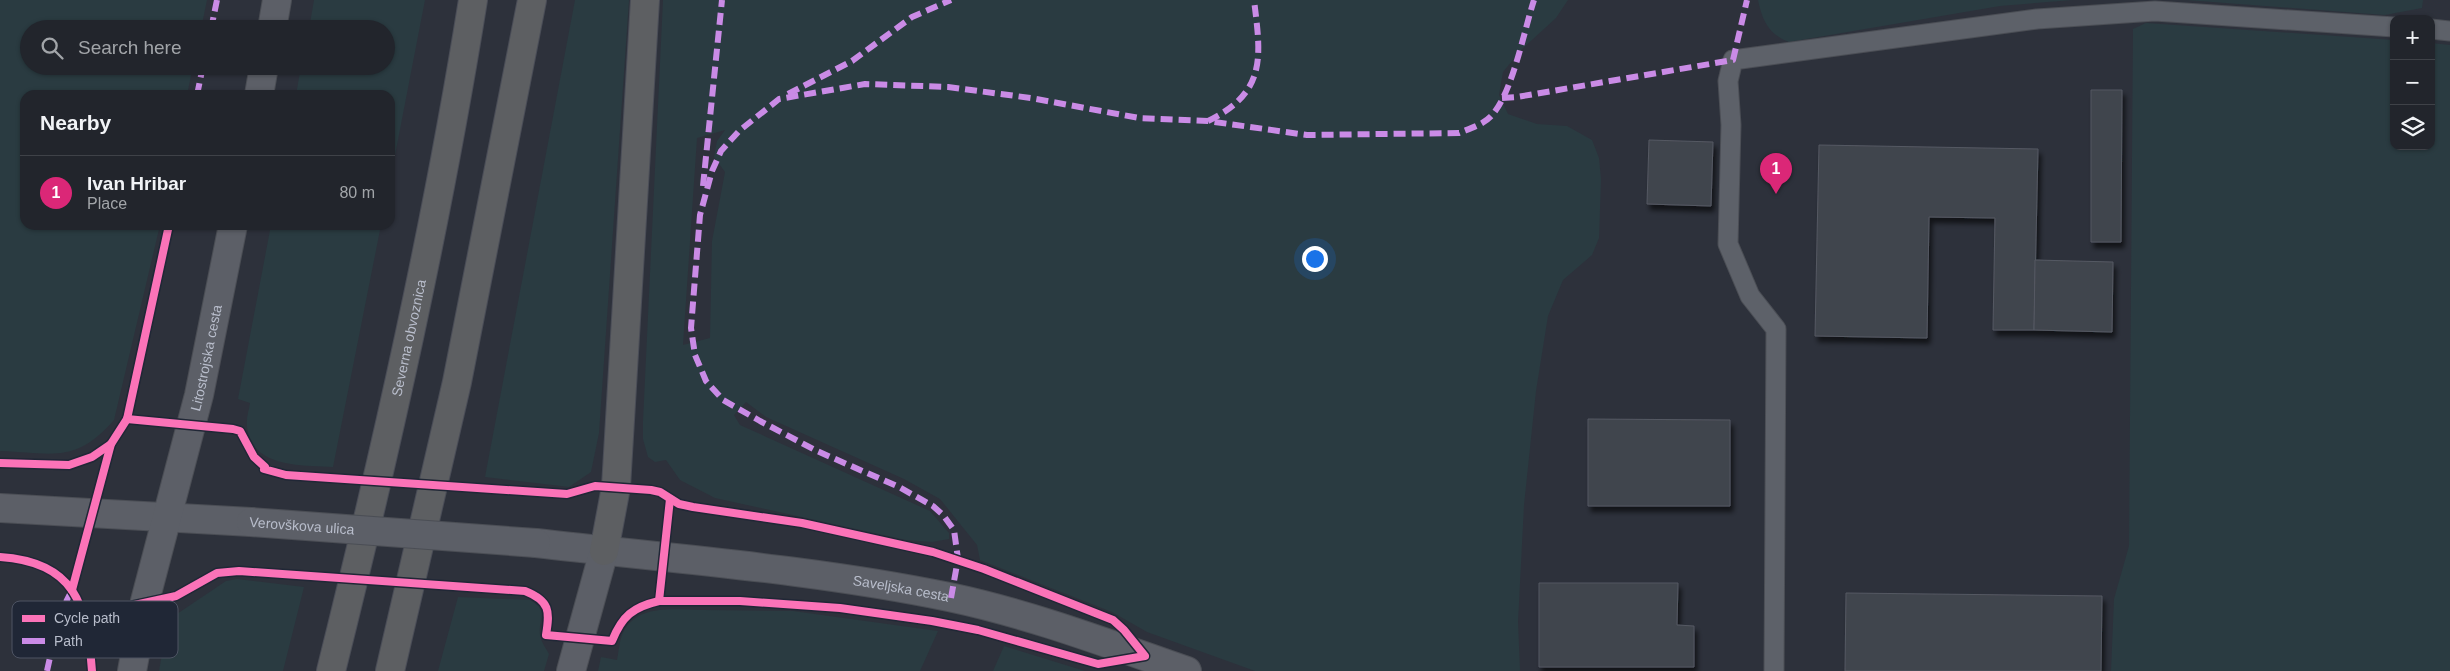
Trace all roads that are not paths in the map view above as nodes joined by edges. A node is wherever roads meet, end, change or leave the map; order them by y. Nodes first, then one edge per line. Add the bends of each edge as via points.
1 (278, 0) edge
2 (473, 0) edge
3 (532, 0) edge
4 (645, 0) edge
5 (274, 20) edge
6 (2390, 27) edge
7 (2435, 29) edge
8 (2450, 31) edge
9 (262, 75) edge
10 (260, 90) edge
11 (232, 230) edge
12 (0, 508) edge
13 (166, 518) junction
14 (604, 551) junction
15 (145, 601) edge
16 (134, 658) edge
17 (132, 671) edge
18 (331, 671) edge
19 (390, 671) edge
20 (571, 671) edge
21 (1187, 671) edge
22 (1774, 671) edge

1 - 5 main road
2 - 18 highway, Severna obvoznica via 395,395
3 - 19 highway via 456,382
4 - 14 highway via 616,487
6 - 22 lane via 2155,10 2036,19 1733,60 1728,80 1728,244 1750,296 1776,329
7 - 8 lane
9 - 10 main road
11 - 13 main road, Litostrojska cesta via 199,395
12 - 13 main road, Verovškova ulica
13 - 14 main road, Verovškova ulica, bridge via 536,543
13 - 15 main road, Litostrojska cesta
14 - 20 main road
14 - 21 main road, Saveljska cesta via 864,581 951,598 1043,622
16 - 17 main road, Litostrojska cesta

